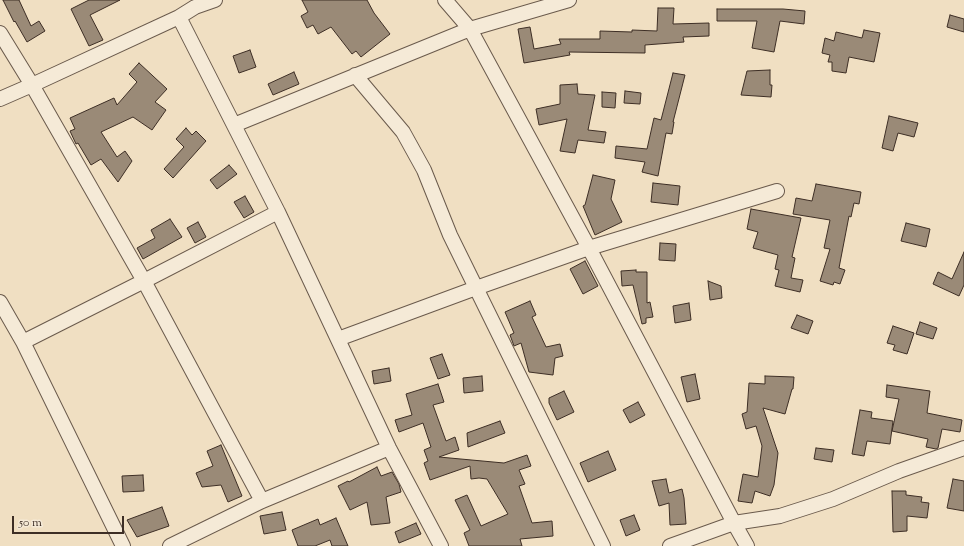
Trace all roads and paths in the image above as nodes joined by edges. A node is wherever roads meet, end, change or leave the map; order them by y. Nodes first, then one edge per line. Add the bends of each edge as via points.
1 (215, 0) edge
2 (445, 0) edge
3 (568, 0) edge
4 (179, 16) junction
5 (470, 30) junction
6 (0, 33) edge
7 (355, 75) junction
8 (32, 85) junction
9 (0, 99) edge
10 (234, 125) junction
11 (777, 191) dead end
12 (278, 212) junction
13 (589, 248) junction
14 (144, 281) junction
15 (476, 288) junction
16 (0, 302) edge
17 (338, 339) junction
18 (23, 342) junction
19 (389, 448) junction
20 (964, 448) edge
21 (262, 501) junction
22 (734, 523) junction
23 (124, 546) edge
24 (170, 546) edge
25 (441, 546) edge
26 (603, 546) edge
27 (670, 546) edge
28 (747, 546) edge

1 - 4 street
2 - 5 street
3 - 5 street
4 - 8 street
4 - 10 street
5 - 7 street
5 - 13 street
6 - 8 street
7 - 10 street
7 - 15 street via 403,132 424,170 450,235
8 - 9 street
8 - 14 street
10 - 12 street
11 - 13 street
12 - 14 street
12 - 17 street
13 - 15 street
13 - 22 street
14 - 18 street
14 - 21 street
15 - 17 street
15 - 26 street
16 - 18 street
17 - 19 street
18 - 23 street
19 - 21 street
19 - 25 street
20 - 22 street via 899,471 833,499 780,516
21 - 24 street
22 - 27 street
22 - 28 street

